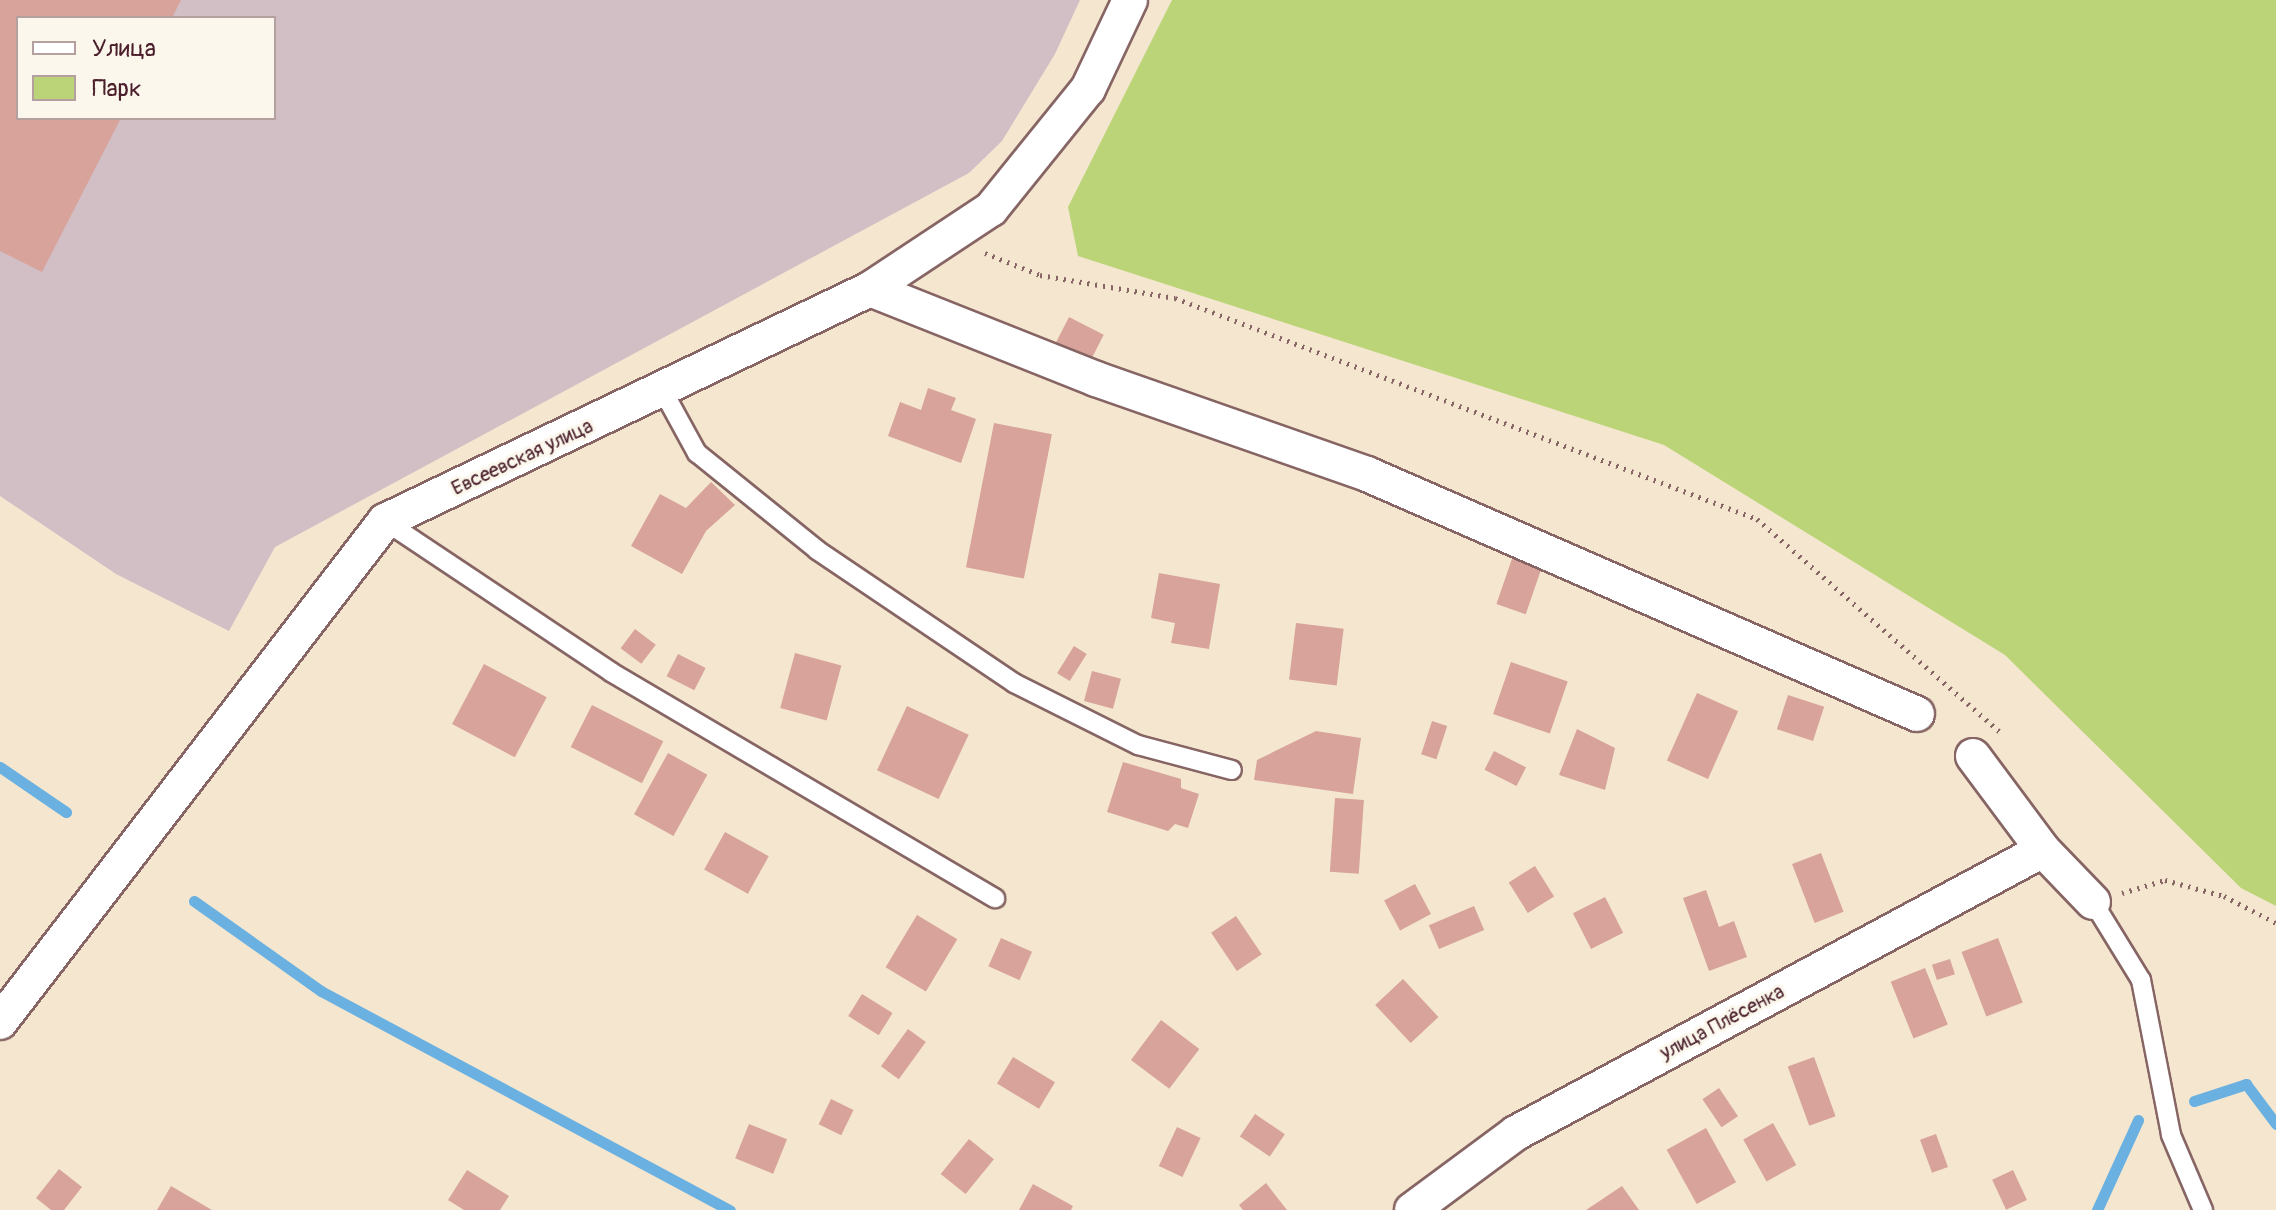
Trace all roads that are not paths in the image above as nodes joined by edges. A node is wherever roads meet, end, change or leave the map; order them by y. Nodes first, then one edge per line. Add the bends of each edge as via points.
1 (1130, 0) edge
2 (870, 289) junction
3 (663, 391) junction
4 (385, 521) junction
5 (1917, 714) dead end
6 (1973, 756) dead end
7 (1232, 770) dead end
8 (2043, 850) junction
9 (995, 898) dead end
10 (2093, 902) joint
11 (0, 1022) edge
12 (1412, 1210) edge
13 (2203, 1210) edge

1 - 2 street, Евсеевская улица via 1088,89 991,209
2 - 3 street, Евсеевская улица
2 - 5 street via 1096,379 1367,474
3 - 4 street, Евсеевская улица
3 - 7 lane via 697,453 817,550 1014,683 1138,745
4 - 9 lane via 611,672
4 - 11 street, Евсеевская улица
6 - 8 street
8 - 10 street
8 - 12 street, улица Плёсенка via 1516,1133
10 - 13 lane via 2141,980 2171,1135

